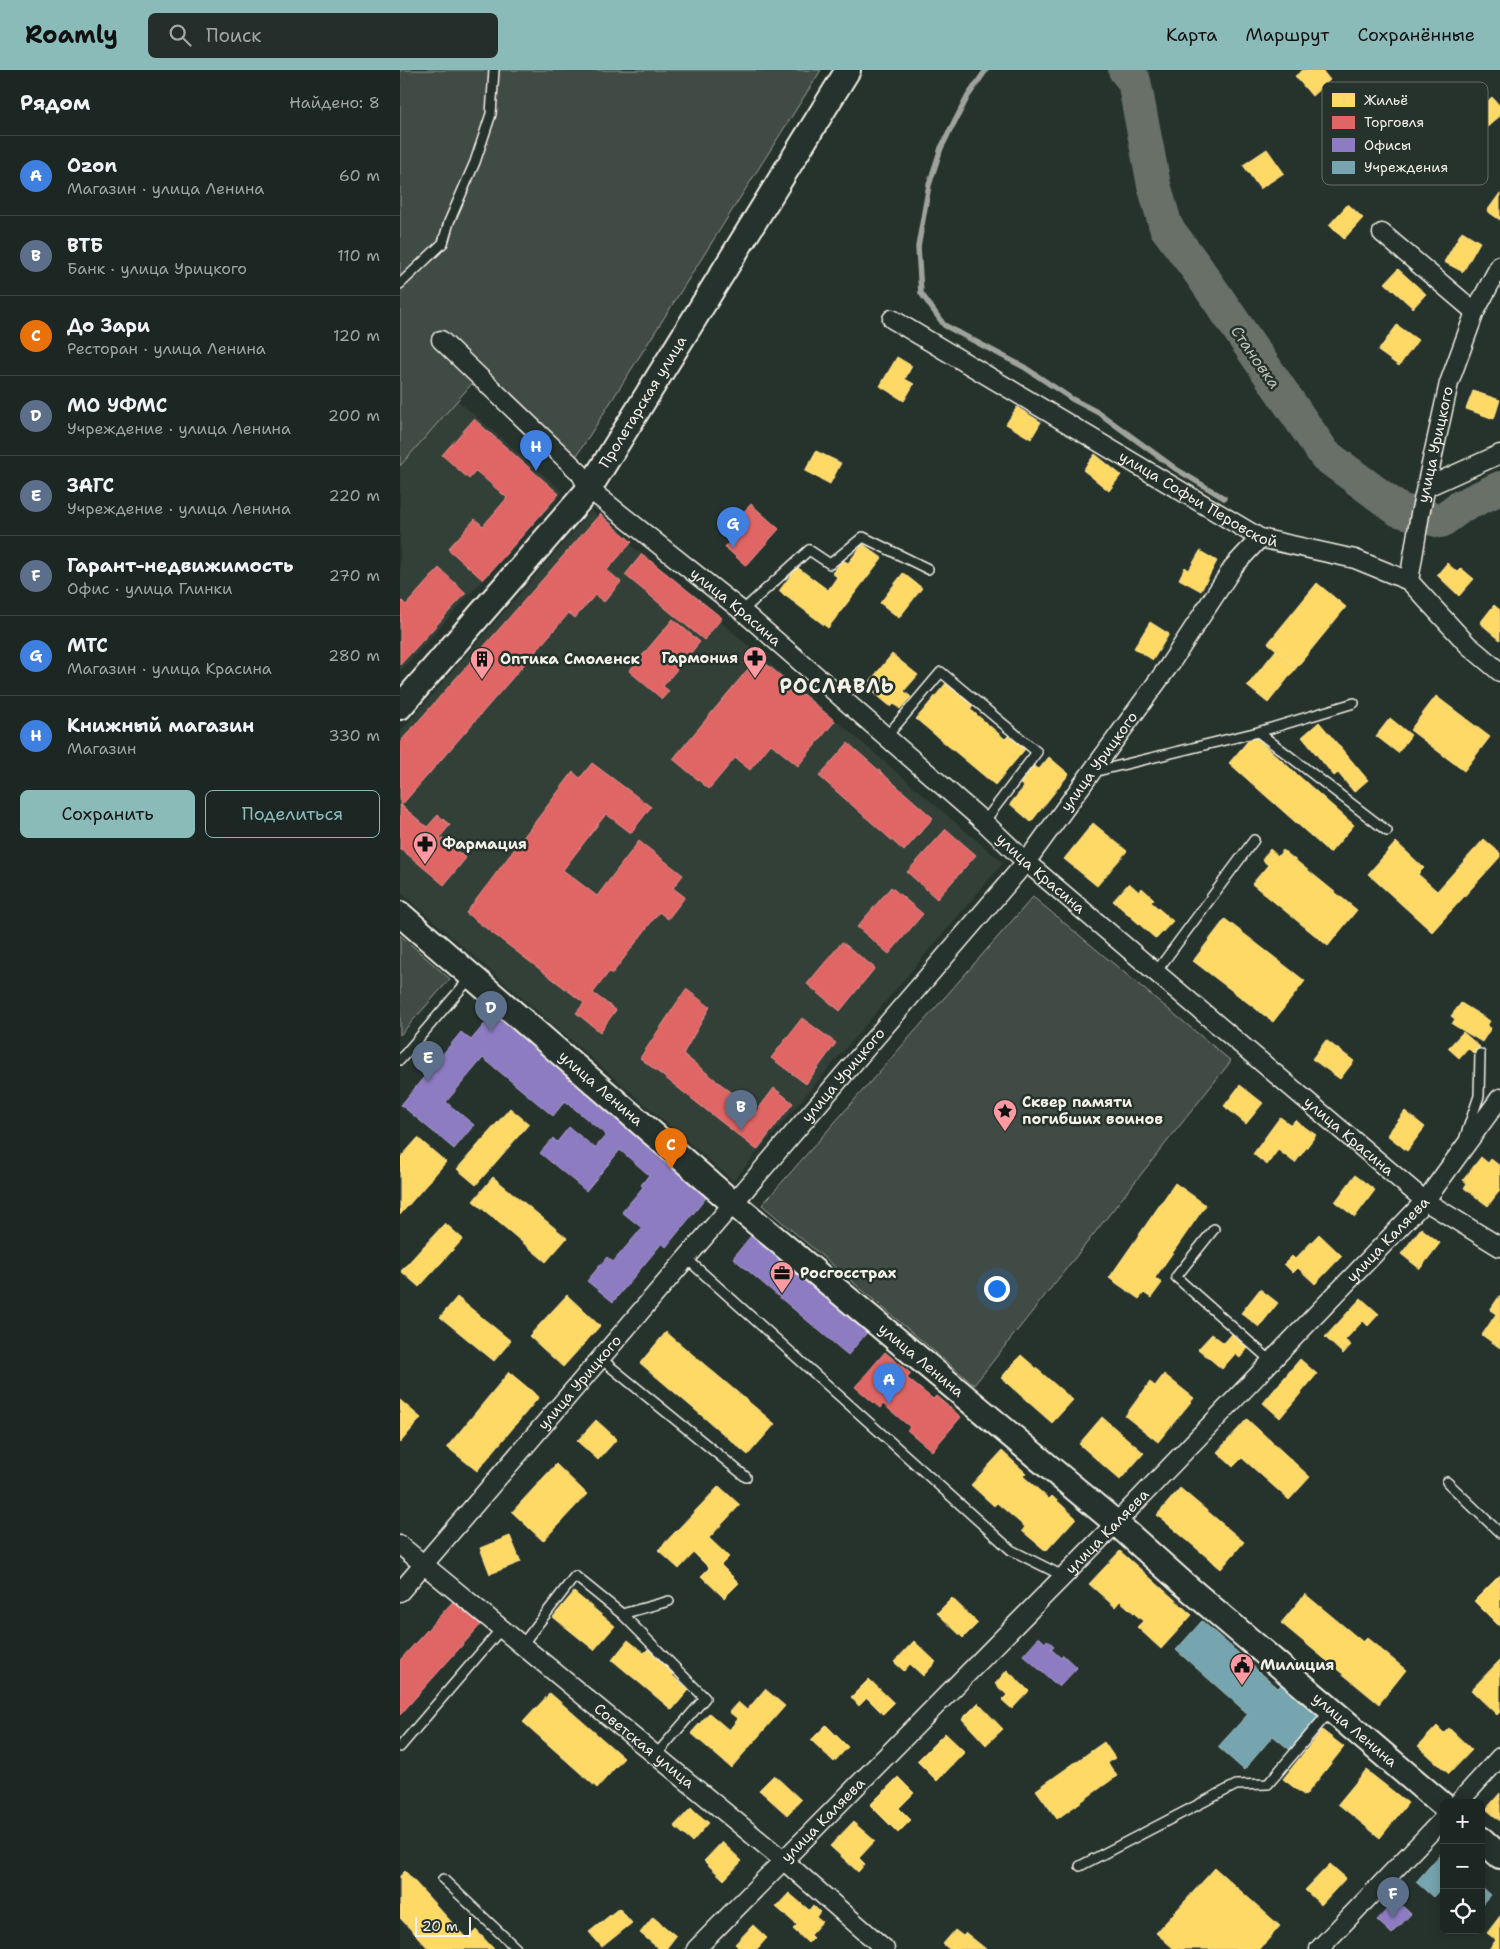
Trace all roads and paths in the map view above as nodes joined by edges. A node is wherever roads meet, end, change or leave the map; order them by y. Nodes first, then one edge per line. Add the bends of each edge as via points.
1 (494, 70) edge
2 (848, 70) edge
3 (1382, 233) dead end
4 (1500, 265) edge
5 (400, 284) edge
6 (1475, 312) junction
7 (892, 319) dead end
8 (441, 340) dead end
9 (1500, 454) edge
10 (1427, 487) junction
11 (589, 489) junction
12 (1260, 538) junction
13 (928, 569) dead end
14 (1409, 581) junction
15 (742, 610) junction
16 (1500, 672) edge
17 (1354, 703) dead end
18 (400, 707) edge
19 (1258, 732) junction
20 (886, 738) junction
21 (1093, 772) junction
22 (984, 822) junction
23 (1387, 831) dead end
24 (1254, 840) dead end
25 (1026, 862) junction
26 (400, 914) edge
27 (1156, 972) junction
28 (471, 977) junction
29 (1480, 1054) dead end
30 (400, 1060) edge
31 (1500, 1098) edge
32 (1459, 1154) junction
33 (1425, 1201) junction
34 (734, 1204) junction
35 (1214, 1229) dead end
36 (1500, 1248) edge
37 (687, 1259) junction
38 (602, 1359) junction
39 (1271, 1361) junction
40 (746, 1477) dead end
41 (1447, 1482) dead end
42 (1116, 1523) junction
43 (1500, 1533) edge
44 (400, 1545) edge
45 (424, 1565) junction
46 (1063, 1576) junction
47 (400, 1592) edge
48 (669, 1601) dead end
49 (622, 1614) junction
50 (501, 1629) junction
51 (522, 1646) junction
52 (1330, 1710) junction
53 (400, 1747) edge
54 (654, 1756) junction
55 (1500, 1756) edge
56 (1462, 1799) edge
57 (1440, 1803) edge
58 (1440, 1822) edge
59 (1485, 1843) edge
60 (1500, 1856) edge
61 (782, 1860) junction
62 (1080, 1866) dead end
63 (443, 1879) dead end
64 (517, 1949) edge
65 (696, 1949) edge
66 (885, 1949) edge
67 (1319, 1949) edge

1 - 5 lane via 491,114 443,243
2 - 11 main road, Пролетарская улица
3 - 6 street
4 - 6 street, улица Урицкого
6 - 10 street, улица Урицкого via 1449,383
7 - 12 street, улица Софьи Перовской
8 - 11 street, улица Красина via 580,473
9 - 10 street
10 - 14 street, улица Урицкого
11 - 15 street, улица Красина
11 - 18 main road, Пролетарская улица
12 - 14 street, улица Софьи Перовской via 1355,559
12 - 21 street, улица Урицкого via 1234,566 1168,667
13 - 15 lane via 863,537 830,564 808,550
14 - 16 street, улица Софьи Перовской via 1468,645
15 - 20 street, улица Красина
17 - 19 lane
19 - 21 lane
19 - 23 lane
20 - 22 street, улица Красина
20 - 22 lane via 941,672 1037,752
21 - 25 street, улица Урицкого
22 - 25 street, улица Красина
24 - 27 lane
25 - 27 street, улица Красина
25 - 34 street, улица Урицкого
26 - 28 main road, улица Ленина
27 - 33 street, улица Красина
28 - 30 lane
28 - 34 main road, улица Ленина
29 - 32 lane via 1479,1096
31 - 32 street, улица Каляева
32 - 33 street, улица Каляева
33 - 36 street, улица Красина
33 - 39 street, улица Каляева
34 - 37 street, улица Урицкого
34 - 42 main road, улица Ленина
35 - 39 lane via 1176,1277
37 - 38 street, улица Урицкого
37 - 46 lane via 1011,1550
38 - 40 lane
38 - 45 street, улица Урицкого
39 - 42 street, улица Каляева
41 - 43 lane
42 - 46 street, улица Каляева
42 - 52 main road, улица Ленина
44 - 45 street, Советская улица
45 - 47 street, улица Урицкого
45 - 50 street, Советская улица
46 - 61 street, улица Каляева
48 - 49 lane
49 - 51 lane via 575,1576
49 - 54 lane via 704,1698
50 - 51 street, Советская улица
50 - 53 lane
51 - 54 street, Советская улица
52 - 57 main road, улица Ленина
52 - 62 lane via 1268,1784 1236,1785
54 - 61 street, Советская улица
55 - 56 street
58 - 67 street
59 - 60 main road
61 - 65 street, улица Каляева
61 - 66 street, Советская улица
63 - 64 lane

